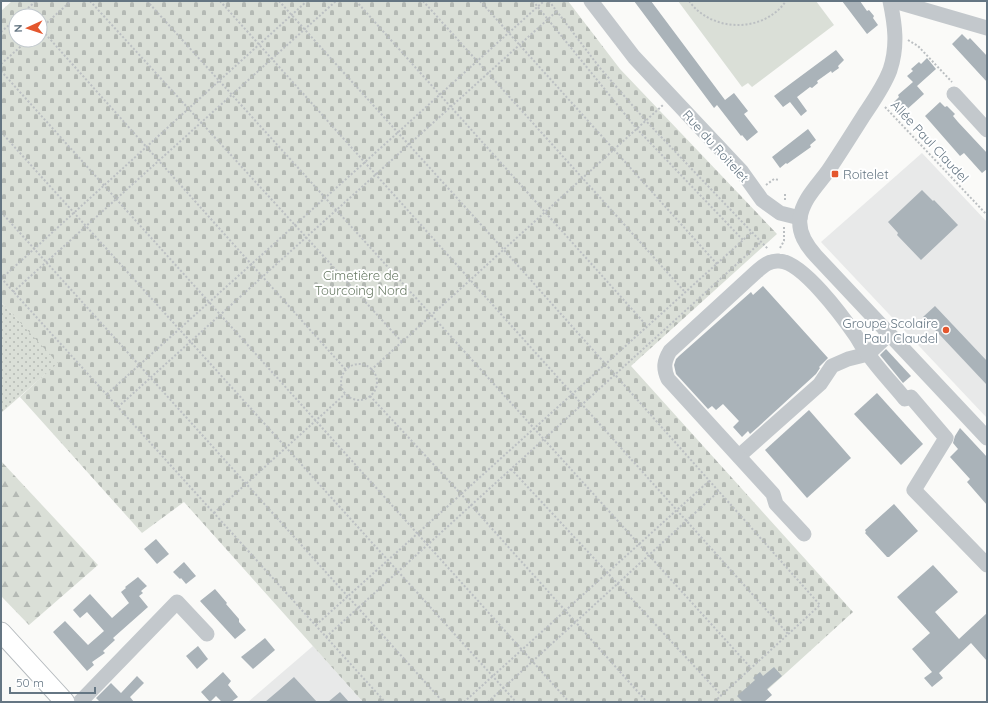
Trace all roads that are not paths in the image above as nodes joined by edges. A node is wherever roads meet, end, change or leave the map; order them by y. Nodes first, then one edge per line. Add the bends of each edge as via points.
1 (890, 1) edge
2 (894, 1) edge
3 (598, 3) edge
4 (987, 28) edge
5 (955, 90) road end
6 (987, 130) edge
7 (793, 216) junction
8 (889, 334) junction
9 (868, 354) junction
10 (987, 438) edge
11 (739, 456) junction
12 (804, 534) dead end
13 (987, 565) edge
14 (1, 632) edge
15 (207, 634) dead end
16 (65, 702) edge
17 (80, 702) edge

1 - 7 street via 896,34 894,53 884,84 809,196 803,209
2 - 4 street
3 - 7 street, Rue du Roitelet via 634,57 742,172 762,200 775,210
5 - 6 street
7 - 8 street via 809,248
8 - 9 street
8 - 10 street
9 - 11 street via 832,366 820,384
9 - 11 street via 842,316 805,274 790,264 780,261 768,262 670,351 664,364 664,372 668,379
9 - 13 street via 905,398 911,397 946,438 914,490
11 - 12 street via 773,494 776,504
14 - 16 main road
15 - 17 street via 177,602

